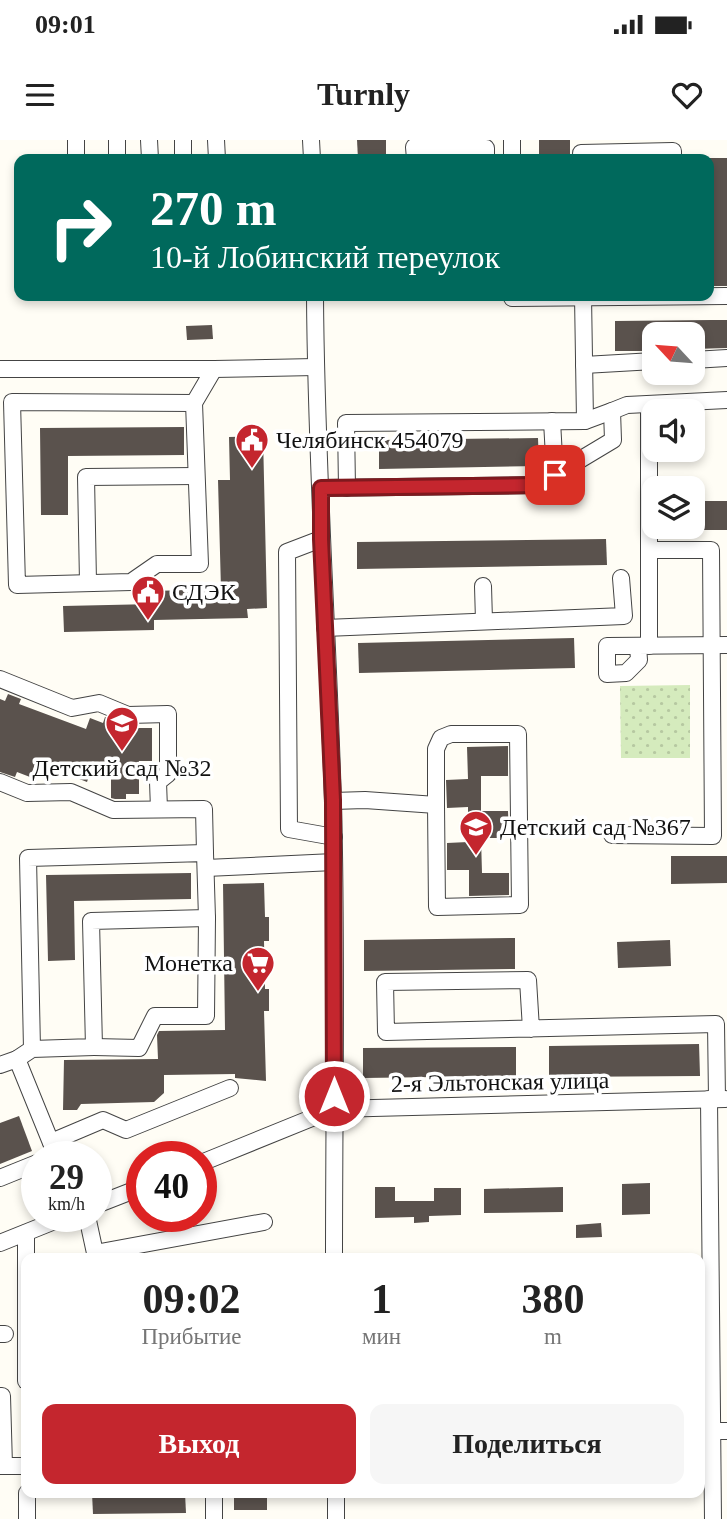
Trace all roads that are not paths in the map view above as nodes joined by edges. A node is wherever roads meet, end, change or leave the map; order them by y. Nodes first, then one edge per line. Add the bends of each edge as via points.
1 (581, 151) edge
2 (415, 154) edge
3 (486, 154) edge
4 (673, 154) edge
5 (315, 301) edge
6 (583, 301) edge
7 (727, 358) edge
8 (705, 359) edge
9 (642, 362) edge
10 (584, 365) junction
11 (316, 367) junction
12 (0, 369) edge
13 (214, 369) junction
14 (727, 400) edge
15 (705, 401) edge
16 (6, 402) edge
17 (194, 403) junction
18 (642, 404) edge
19 (612, 411) junction
20 (552, 421) junction
21 (584, 421) junction
22 (649, 462) edge
23 (555, 475) junction
24 (196, 476) junction
25 (321, 488) junction
26 (347, 488) junction
27 (7, 508) edge
28 (321, 539) junction
29 (649, 550) junction
30 (621, 578) dead end
31 (88, 582) junction
32 (483, 586) dead end
33 (484, 621) junction
34 (325, 628) junction
35 (719, 645) edge
36 (0, 679) edge
37 (0, 782) edge
38 (333, 800) junction
39 (436, 805) junction
40 (159, 809) junction
41 (612, 835) dead end
42 (334, 837) junction
43 (205, 861) junction
44 (334, 862) junction
45 (207, 918) junction
46 (531, 1029) junction
47 (94, 1047) junction
48 (32, 1049) junction
49 (17, 1059) junction
50 (0, 1065) edge
51 (230, 1088) dead end
52 (718, 1099) edge
53 (334, 1109) junction
54 (49, 1141) edge
55 (66, 1141) edge
56 (217, 1157) edge
57 (21, 1169) edge
58 (0, 1178) edge
59 (264, 1222) dead end
60 (90, 1232) edge
61 (26, 1233) joint
62 (0, 1242) edge
63 (26, 1253) edge
64 (334, 1253) edge
65 (719, 1281) edge
66 (706, 1329) edge
67 (0, 1395) edge
68 (713, 1431) edge
69 (2, 1466) edge
70 (21, 1466) edge
71 (27, 1498) edge
72 (214, 1498) edge
73 (336, 1498) edge
74 (27, 1519) edge
75 (214, 1519) edge
76 (336, 1519) edge
77 (713, 1519) edge

1 - 4 street
2 - 3 street via 414,147 486,148
5 - 11 street
6 - 10 street
7 - 8 street
9 - 10 street
10 - 21 street
11 - 13 street
11 - 25 street
12 - 13 street
13 - 17 street
14 - 15 street
16 - 17 street
16 - 27 street
17 - 24 street
18 - 19 street
19 - 21 street
19 - 23 street via 613,440
20 - 21 street
20 - 23 street
20 - 26 street via 346,423
22 - 29 street
23 - 26 street via 538,485
24 - 31 street via 200,564 157,564 131,582
24 - 31 street via 86,477
25 - 26 street
25 - 28 street
27 - 31 street via 17,585
28 - 34 street
28 - 42 street via 287,552 289,829
29 - 35 street via 711,550
29 - 35 street via 644,646
30 - 33 street via 624,616
32 - 33 street
33 - 34 street
34 - 38 street
35 - 41 street via 713,836
36 - 40 street via 72,708 99,703 128,715 168,714 168,774 158,782
37 - 40 street via 27,793 71,792 113,810
38 - 39 street
38 - 42 street
39 - 39 street via 438,907 520,905 518,734 450,734 441,738 436,749
40 - 43 street via 204,809
42 - 44 street
43 - 44 street
43 - 45 street
43 - 48 street via 28,858
44 - 53 street
45 - 47 street via 206,1016 155,1016 139,1048
45 - 47 street via 91,920
46 - 46 street via 386,1032 384,982 528,980
46 - 52 street via 716,1024
47 - 48 street
48 - 49 street
49 - 50 street
49 - 54 street
51 - 55 street via 127,1130 103,1120
52 - 53 street, 2-я Эльтонская улица
52 - 65 street
53 - 56 street, 2-я Эльтонская улица
53 - 64 street
57 - 58 street
59 - 60 street via 95,1253
61 - 62 street
61 - 63 street
65 - 66 street
66 - 68 street
67 - 69 street
68 - 77 street
69 - 70 street
71 - 74 street
72 - 75 street
73 - 76 street

